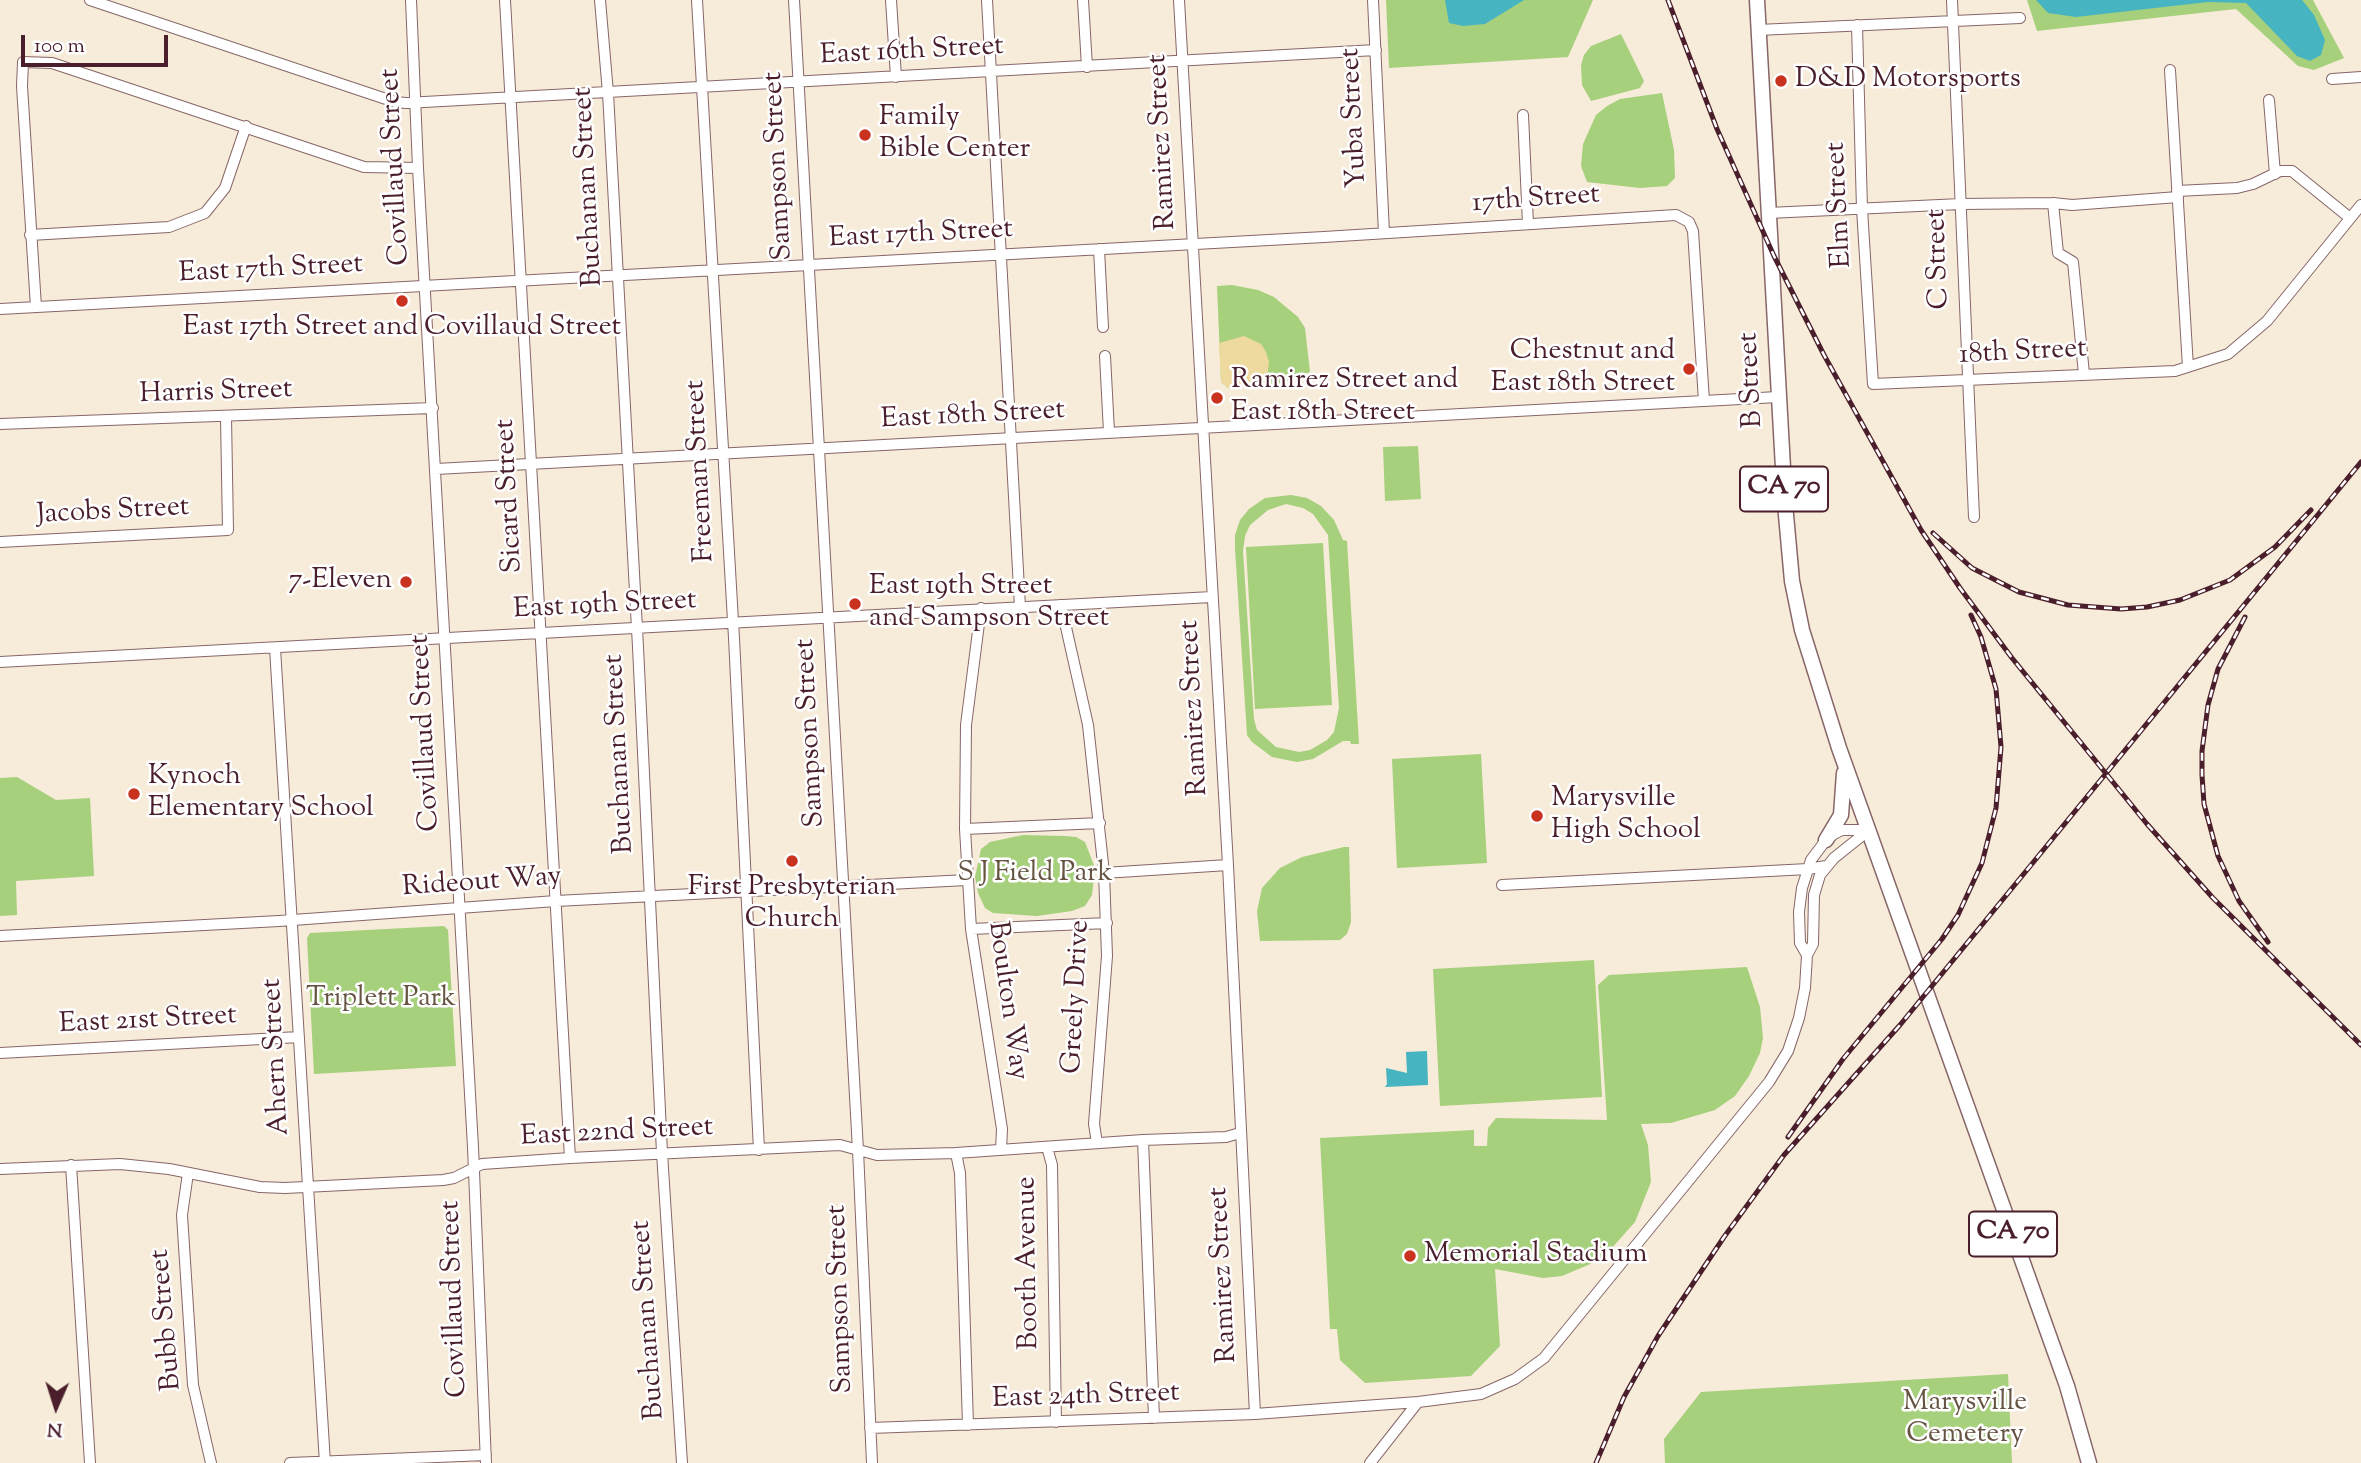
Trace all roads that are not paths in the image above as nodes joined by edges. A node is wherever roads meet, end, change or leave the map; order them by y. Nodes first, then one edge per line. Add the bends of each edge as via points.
1 (90, 0) edge
2 (411, 0) edge
3 (505, 0) edge
4 (600, 0) edge
5 (697, 0) edge
6 (794, 0) edge
7 (891, 0) edge
8 (987, 0) edge
9 (1083, 0) edge
10 (1179, 0) edge
11 (1373, 0) edge
12 (1757, 0) edge
13 (1952, 0) edge
14 (2020, 18) dead end
15 (1953, 20) junction
16 (1857, 25) junction
17 (1758, 30) junction
18 (1376, 50) junction
19 (1183, 60) junction
20 (1087, 67) junction
21 (2170, 70) dead end
22 (991, 72) junction
23 (895, 77) junction
24 (2361, 77) edge
25 (2332, 79) dead end
26 (799, 82) junction
27 (703, 88) junction
28 (608, 93) junction
29 (511, 98) junction
30 (2269, 100) dead end
31 (415, 103) junction
32 (1523, 115) dead end
33 (246, 126) junction
34 (418, 168) junction
35 (2275, 174) junction
36 (2178, 194) junction
37 (2053, 203) junction
38 (1961, 204) junction
39 (2361, 205) edge
40 (1862, 209) junction
41 (1769, 213) junction
42 (2350, 218) junction
43 (1528, 224) junction
44 (1384, 233) junction
45 (30, 236) junction
46 (1192, 244) junction
47 (1099, 249) junction
48 (1001, 254) junction
49 (808, 264) junction
50 (713, 270) junction
51 (617, 276) junction
52 (522, 281) junction
53 (426, 285) junction
54 (36, 307) junction
55 (0, 309) edge
56 (1103, 327) dead end
57 (1105, 356) dead end
58 (2188, 367) junction
59 (2084, 374) junction
60 (1968, 380) junction
61 (1873, 384) joint
62 (1778, 397) junction
63 (1704, 401) junction
64 (433, 408) junction
65 (226, 417) junction
66 (0, 425) edge
67 (1203, 427) junction
68 (1108, 432) junction
69 (1012, 437) junction
70 (820, 448) junction
71 (723, 454) junction
72 (627, 460) junction
73 (532, 465) junction
74 (436, 469) junction
75 (1974, 517) dead end
76 (0, 542) edge
77 (1212, 597) junction
78 (1061, 605) junction
79 (1020, 607) junction
80 (981, 608) junction
81 (829, 617) junction
82 (733, 622) junction
83 (637, 629) junction
84 (541, 634) junction
85 (445, 638) junction
86 (275, 648) junction
87 (0, 662) edge
88 (1844, 761) junction
89 (1100, 822) junction
90 (965, 829) junction
91 (1869, 830) junction
92 (1826, 840) junction
93 (1227, 864) junction
94 (1826, 866) junction
95 (1808, 869) junction
96 (1104, 873) junction
97 (967, 880) junction
98 (1502, 885) dead end
99 (843, 886) junction
100 (747, 892) junction
101 (651, 896) junction
102 (556, 901) junction
103 (460, 908) junction
104 (293, 920) junction
105 (1107, 923) junction
106 (971, 929) junction
107 (0, 936) edge
108 (1807, 955) junction
109 (299, 1037) junction
110 (0, 1053) edge
111 (1240, 1133) junction
112 (1143, 1140) junction
113 (1097, 1143) junction
114 (1047, 1147) junction
115 (759, 1150) junction
116 (858, 1150) junction
117 (1001, 1150) junction
118 (662, 1153) junction
119 (956, 1153) junction
120 (570, 1158) junction
121 (71, 1165) junction
122 (473, 1167) junction
123 (0, 1169) edge
124 (188, 1173) junction
125 (309, 1187) junction
126 (1418, 1402) junction
127 (1255, 1414) junction
128 (1154, 1418) junction
129 (1056, 1422) junction
130 (968, 1425) junction
131 (870, 1428) junction
132 (486, 1459) edge
133 (325, 1462) edge
134 (90, 1463) edge
135 (211, 1463) edge
136 (290, 1463) edge
137 (682, 1463) edge
138 (872, 1463) edge
139 (1370, 1463) edge
140 (2089, 1463) edge

1 - 31 street, East 16th Street via 395,102
2 - 31 street, Covillaud Street
3 - 29 street, Sicard Street
4 - 28 street, Buchanan Street
5 - 27 street, Freeman Street
6 - 26 street, Sampson Street
7 - 23 street
8 - 22 street
9 - 20 street
10 - 19 street, Ramirez Street
11 - 18 street, Yuba Street
12 - 17 highway, B Street / CA 70
13 - 15 street, C Street
14 - 15 street
15 - 16 street
15 - 38 street, C Street
16 - 17 street
16 - 40 street, Elm Street
17 - 41 highway, B Street / CA 70
18 - 19 street, East 16th Street
18 - 44 street, Yuba Street
19 - 20 street, East 16th Street
19 - 46 street, Ramirez Street
20 - 22 street, East 16th Street
21 - 36 street
22 - 23 street, East 16th Street
22 - 48 street
23 - 26 street, East 16th Street
24 - 25 street
26 - 27 street, East 16th Street
26 - 49 street, Sampson Street
27 - 28 street, East 16th Street
27 - 50 street, Freeman Street
28 - 29 street, East 16th Street
28 - 51 street, Buchanan Street
29 - 31 street, East 16th Street
29 - 52 street, Sicard Street
30 - 35 street
31 - 34 street, Covillaud Street
32 - 43 street
33 - 34 street via 364,167
33 - 45 street via 225,188 205,213 170,227
33 - 45 street via 52,63 23,62
34 - 53 street, Covillaud Street
35 - 36 street via 2237,188
35 - 42 street via 2292,171
36 - 37 street
36 - 58 street
37 - 38 street
37 - 59 street via 2058,253 2073,262
38 - 40 street
38 - 60 street, C Street
39 - 42 street, 18th Street
40 - 41 street
40 - 61 street, Elm Street
41 - 62 highway, B Street / CA 70
42 - 58 street, 18th Street via 2267,321 2228,354
43 - 44 street, 17th Street
43 - 63 street, 17th Street via 1669,215 1689,222 1695,241
44 - 46 street, East 17th Street
45 - 54 street
46 - 47 street, East 17th Street
46 - 67 street, Ramirez Street
47 - 48 street, East 17th Street
47 - 56 street
48 - 49 street, East 17th Street
48 - 69 street
49 - 50 street, East 17th Street
49 - 70 street, Sampson Street
50 - 51 street, East 17th Street
50 - 71 street, Freeman Street
51 - 52 street, East 17th Street
51 - 72 street, Buchanan Street
52 - 53 street, East 17th Street
52 - 73 street, Sicard Street
53 - 54 street, East 17th Street
53 - 64 street, Covillaud Street
54 - 55 street, East 17th Street
57 - 68 street
58 - 59 street, 18th Street
59 - 60 street, 18th Street
60 - 61 street, 18th Street
60 - 75 street, C Street
62 - 63 street
62 - 88 highway, B Street / CA 70 via 1796,601
63 - 67 street, East 18th Street
64 - 65 street, Harris Street
64 - 74 street, Covillaud Street
65 - 66 street, Harris Street
65 - 76 street, Jacobs Street via 228,530
67 - 68 street, East 18th Street
67 - 77 street, Ramirez Street
68 - 69 street, East 18th Street
69 - 70 street, East 18th Street
69 - 79 street
70 - 71 street, East 18th Street
70 - 81 street, Sampson Street
71 - 72 street, East 18th Street
71 - 82 street, Freeman Street
72 - 73 street, East 18th Street
72 - 83 street, Buchanan Street
73 - 74 street, East 18th Street
73 - 84 street, Sicard Street
74 - 85 street, Covillaud Street
77 - 78 street, East 19th Street
77 - 93 street, Ramirez Street
78 - 79 street, East 19th Street
78 - 89 street, Greely Drive via 1086,711
79 - 80 street, East 19th Street
80 - 81 street, East 19th Street
80 - 90 street, Boulton Way via 967,715
81 - 82 street, East 19th Street
81 - 99 street, Sampson Street
82 - 83 street, East 19th Street
82 - 100 street, Freeman Street
83 - 84 street, East 19th Street
83 - 101 street, Buchanan Street
84 - 85 street, East 19th Street
84 - 102 street, Sicard Street
85 - 86 street, East 19th Street
85 - 103 street, Covillaud Street
86 - 87 street, East 19th Street
86 - 104 street, Ahern Street
88 - 91 highway, B Street / CA 70
88 - 92 highway via 1841,815
89 - 90 street
89 - 96 street, Greely Drive
90 - 97 street, Boulton Way
91 - 92 street via 1842,830
91 - 94 street
91 - 140 highway, CA 70 via 2058,1361
92 - 95 street
93 - 96 street
93 - 111 street, Ramirez Street
94 - 95 street
94 - 108 street via 1816,885 1813,944
95 - 98 street
95 - 108 street via 1799,912 1800,943
96 - 105 street, Greely Drive
97 - 99 street, Rideout Way
97 - 106 street, Boulton Way
99 - 100 street, Rideout Way
99 - 116 street, Sampson Street
100 - 101 street, Rideout Way
100 - 115 street, Freeman Street
101 - 102 street, Rideout Way
101 - 118 street, Buchanan Street
102 - 103 street, Rideout Way
102 - 120 street, Sicard Street
103 - 104 street, Rideout Way
103 - 122 street, Covillaud Street
104 - 107 street, Rideout Way
104 - 109 street, Ahern Street
105 - 106 street
105 - 113 street, Greely Drive via 1094,1124
106 - 117 street, Boulton Way via 1002,1129
108 - 126 street, East 24th Street via 1797,1026 1769,1082 1544,1358 1515,1380 1481,1394
109 - 110 street, East 21st Street
109 - 125 street, Ahern Street
111 - 112 street, East 22nd Street
111 - 127 street, Ramirez Street
112 - 113 street, East 22nd Street
112 - 128 street
113 - 114 street, East 22nd Street
114 - 117 street, East 22nd Street
114 - 129 street, Booth Avenue via 1052,1165
115 - 116 street, East 22nd Street via 839,1145
115 - 118 street, East 22nd Street
116 - 119 street, East 22nd Street via 877,1155
116 - 131 street, Sampson Street
117 - 119 street, East 22nd Street
118 - 120 street, East 22nd Street
118 - 137 street, Buchanan Street
119 - 130 street
120 - 122 street, East 22nd Street
121 - 123 street, East 22nd Street
121 - 124 street, East 22nd Street via 120,1164
121 - 134 street
122 - 125 street, East 22nd Street via 443,1180
122 - 132 street, Covillaud Street
124 - 125 street, East 22nd Street via 260,1187
124 - 135 street, Bubb Street via 182,1216 193,1385
125 - 133 street, Ahern Street
126 - 127 street, East 24th Street
126 - 139 street
127 - 128 street, East 24th Street
128 - 129 street, East 24th Street
129 - 130 street, East 24th Street
130 - 131 street, East 24th Street
131 - 138 street, Sampson Street
132 - 133 street
133 - 136 street

